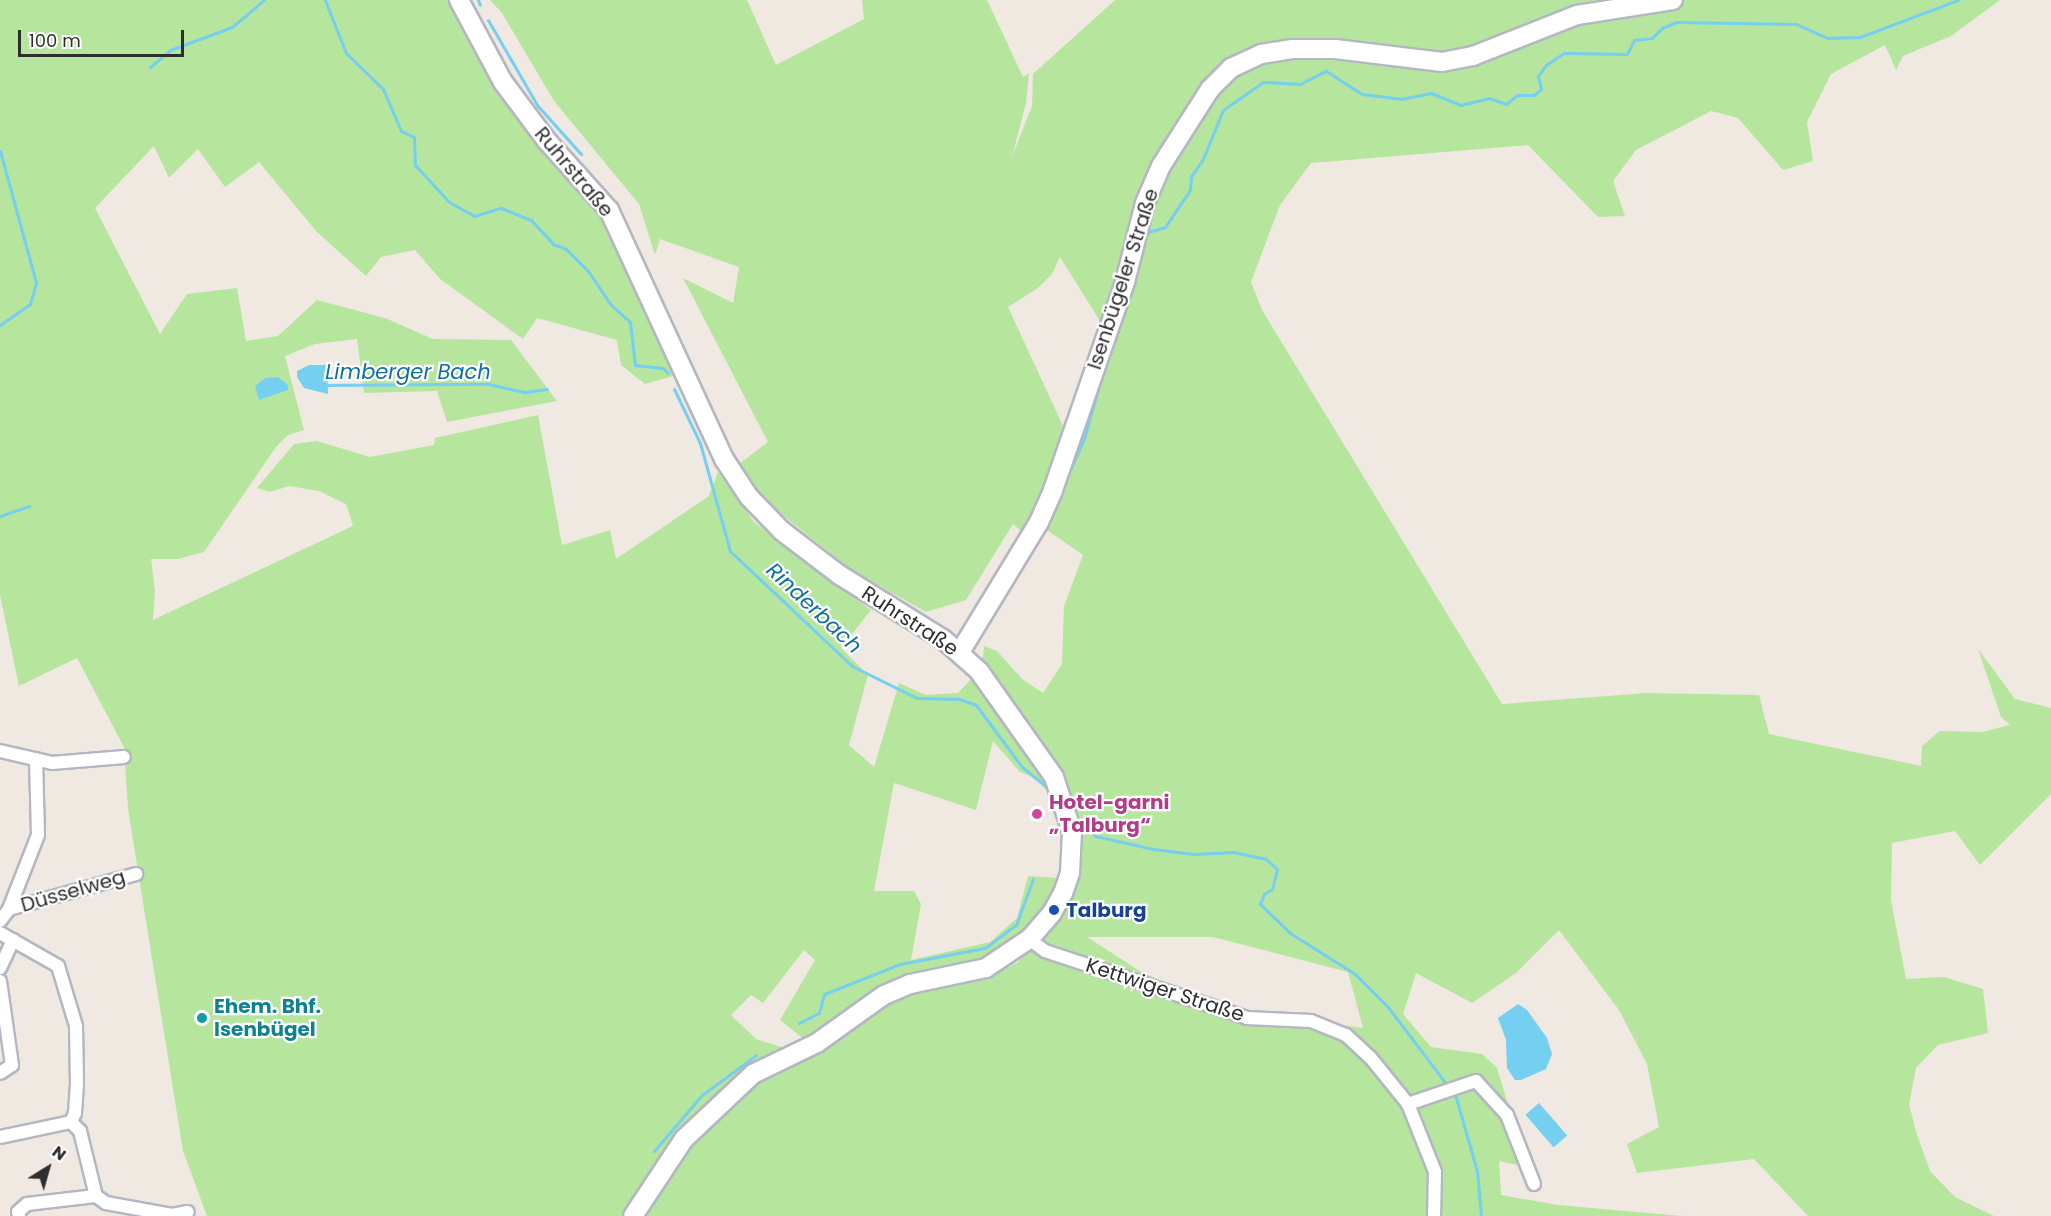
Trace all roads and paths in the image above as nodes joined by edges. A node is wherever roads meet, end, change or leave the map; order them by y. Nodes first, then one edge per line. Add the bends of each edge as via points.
1 (459, 0) edge
2 (1673, 0) edge
3 (960, 652) junction
4 (0, 751) edge
5 (124, 757) dead end
6 (36, 759) junction
7 (136, 874) dead end
8 (9, 909) junction
9 (0, 921) edge
10 (0, 933) edge
11 (1029, 939) junction
12 (13, 940) junction
13 (0, 968) edge
14 (0, 981) edge
15 (3, 1024) edge
16 (0, 1073) edge
17 (1408, 1104) junction
18 (70, 1122) junction
19 (0, 1137) edge
20 (1534, 1184) dead end
21 (96, 1196) junction
22 (188, 1212) dead end
23 (19, 1216) edge
24 (633, 1216) edge
25 (1434, 1216) edge

1 - 3 main road, Ruhrstraße via 503,82 547,141 609,210 724,459 749,497 782,531 838,574
2 - 3 main road, Isenbügeler Straße via 1577,15 1473,56 1442,62 1335,49 1293,49 1261,54 1231,68 1210,89 1161,166 1145,203 1125,282 1053,490 1039,522
3 - 11 main road, Ruhrstraße via 979,671 1054,777 1072,832 1070,873 1063,893 1052,913
4 - 6 street
5 - 6 street via 52,763
6 - 8 street via 38,835
7 - 8 street, Düsselweg
8 - 9 street
10 - 12 street
11 - 17 street, Kettwiger Straße via 1045,951 1247,1018 1311,1021 1346,1035 1370,1057
11 - 24 main road, Ruhrstraße via 986,968 910,984 884,995 817,1043 753,1074 684,1139
12 - 13 street
12 - 18 street via 58,966 76,1026 76,1104
14 - 15 street
15 - 16 street via 12,1065
17 - 20 street via 1476,1081 1501,1105
17 - 25 street, Kettwiger Straße via 1435,1172
18 - 19 street
18 - 21 street via 80,1131
21 - 22 street via 106,1203 172,1215
21 - 23 street via 27,1204 18,1212

